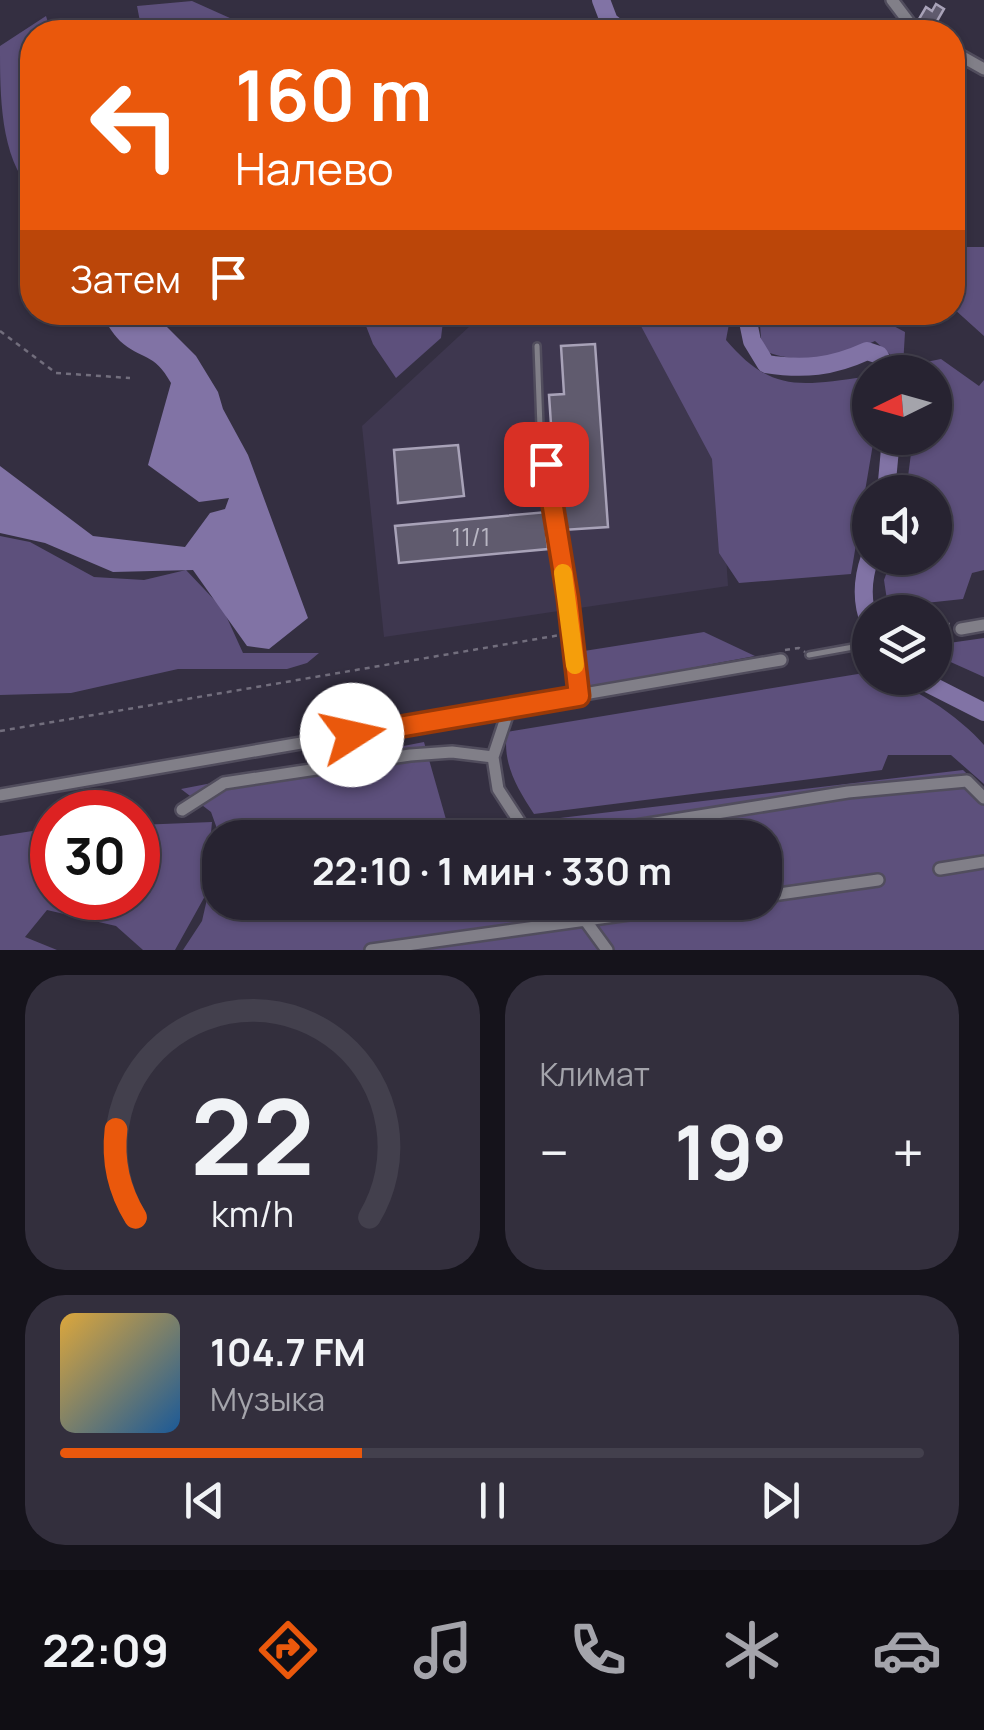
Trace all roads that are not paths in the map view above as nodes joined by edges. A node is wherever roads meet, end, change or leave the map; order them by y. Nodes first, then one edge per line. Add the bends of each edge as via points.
1 (892, 0) edge
2 (907, 20) edge
3 (537, 346) dead end
4 (984, 625) edge
5 (961, 629) road end
6 (852, 647) edge
7 (809, 655) road end
8 (781, 660) road end
9 (579, 696) junction
10 (509, 709) junction
11 (492, 757) junction
12 (0, 795) edge
13 (984, 798) edge
14 (182, 810) dead end
15 (518, 820) edge
16 (673, 820) edge
17 (984, 862) edge
18 (940, 869) dead end
19 (878, 880) dead end
20 (782, 894) edge
21 (584, 920) joint
22 (371, 950) edge
23 (607, 950) edge

1 - 2 street
3 - 9 lane via 540,428
4 - 5 street
6 - 7 lane
8 - 9 street
9 - 10 street
10 - 11 street
10 - 12 street
11 - 14 street via 410,755 224,783
11 - 15 street via 498,789
13 - 16 street via 967,781
17 - 18 street
19 - 20 street
21 - 22 street
21 - 23 street

